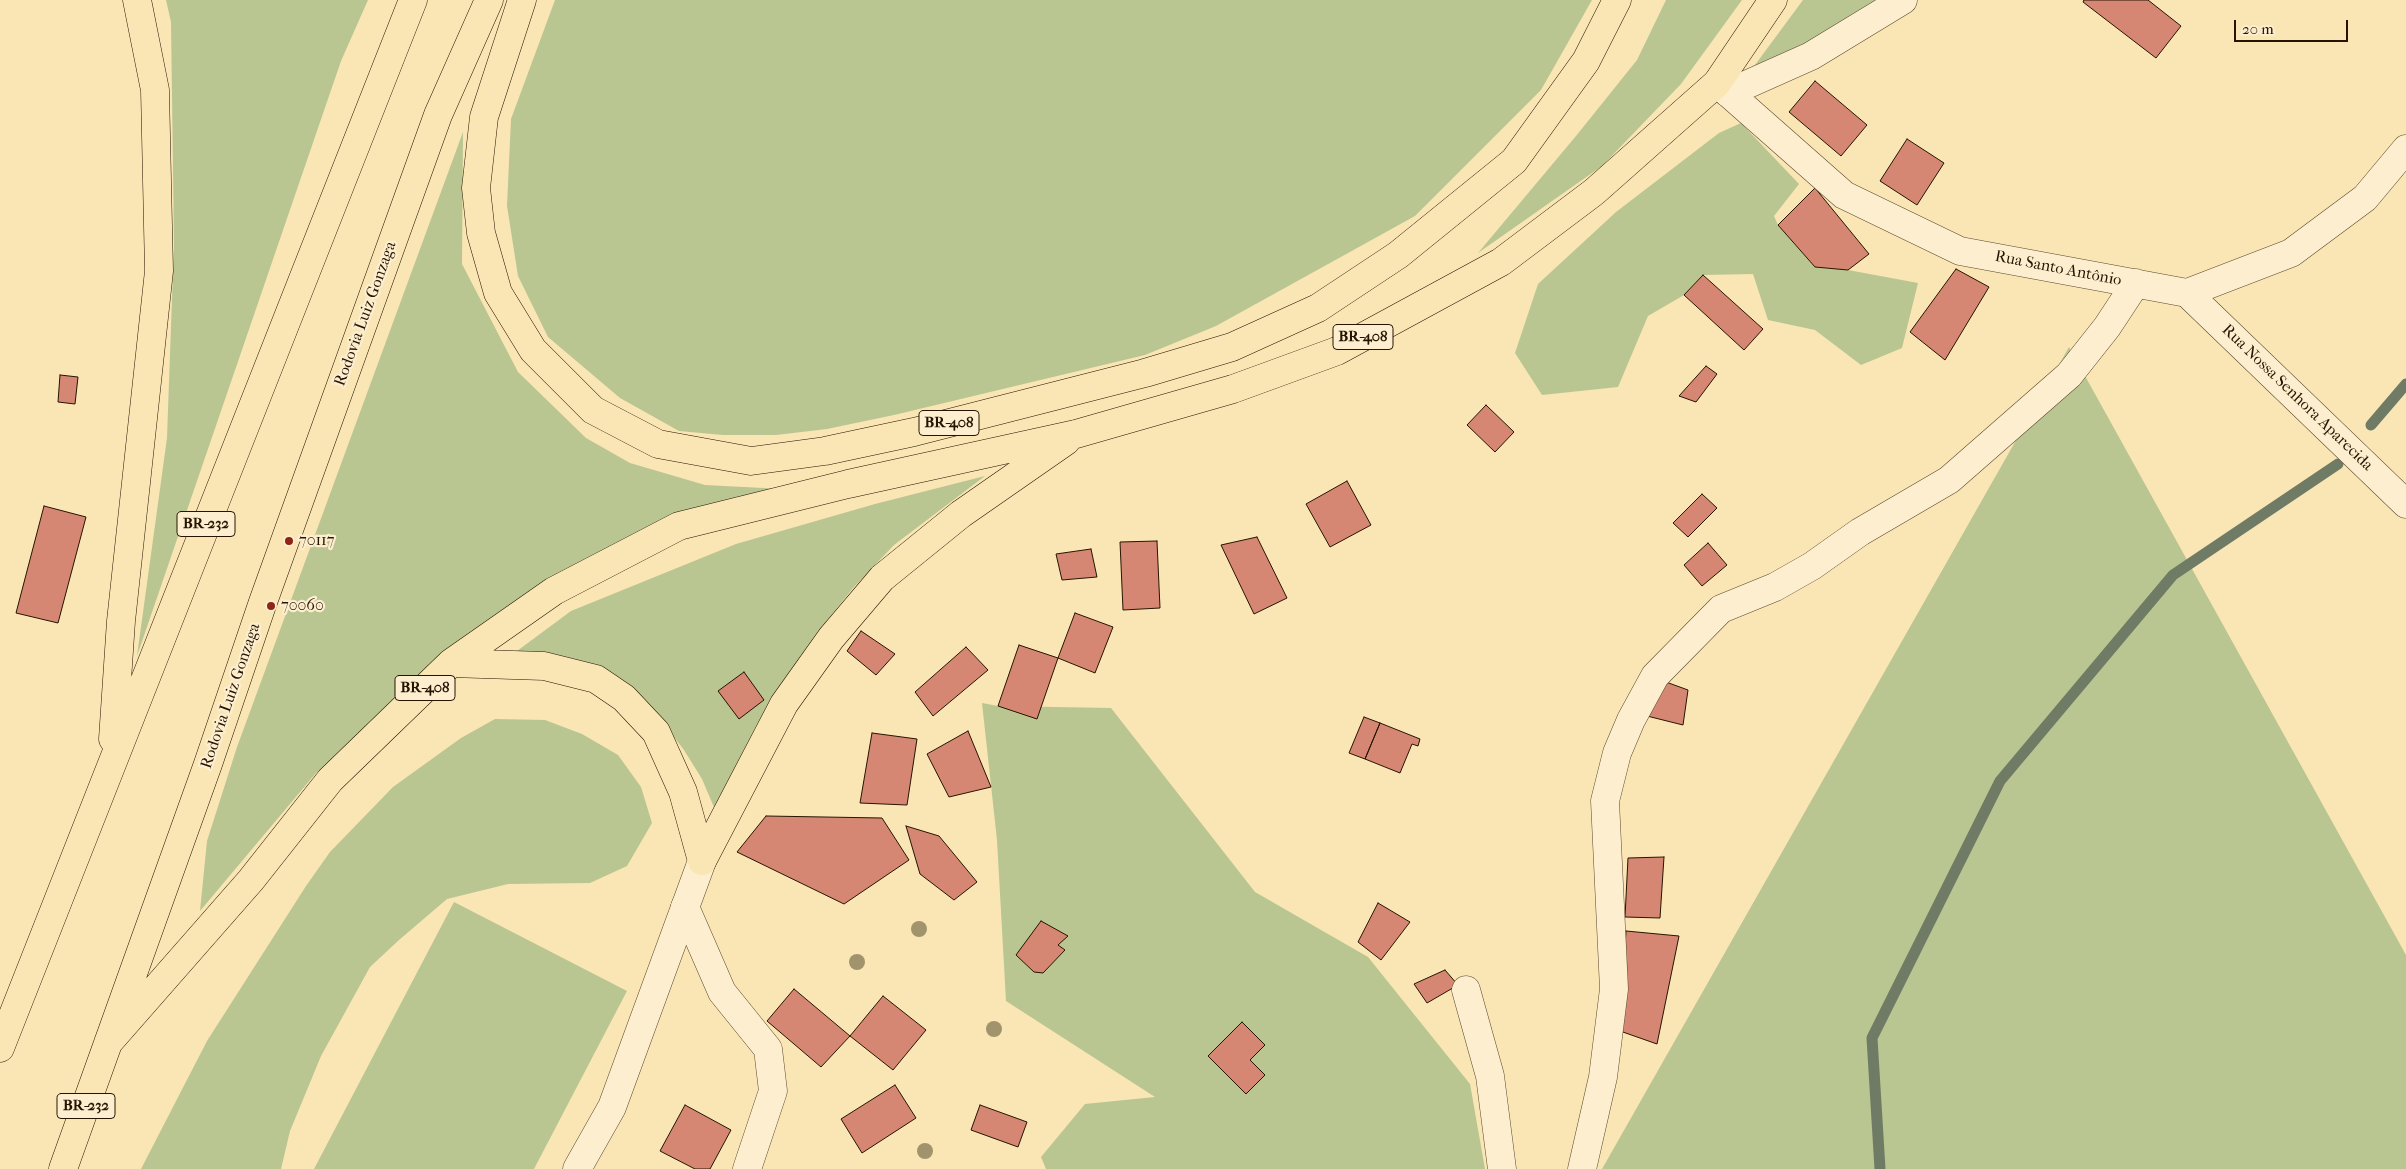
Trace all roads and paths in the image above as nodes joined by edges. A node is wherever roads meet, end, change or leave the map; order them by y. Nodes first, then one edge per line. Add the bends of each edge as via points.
1 (136, 0) edge
2 (413, 0) edge
3 (489, 0) edge
4 (522, 0) edge
5 (1617, 0) edge
6 (1773, 0) edge
7 (1903, 0) edge
8 (1722, 88) junction
9 (2406, 149) edge
10 (2136, 283) junction
11 (2187, 293) junction
12 (1076, 434) junction
13 (2406, 504) edge
14 (451, 664) junction
15 (111, 765) junction
16 (702, 861) junction
17 (685, 907) junction
18 (1466, 990) dead end
19 (108, 1042) junction
20 (0, 1048) edge
21 (63, 1169) edge
22 (577, 1169) edge
23 (747, 1169) edge
24 (1502, 1169) edge
25 (1582, 1169) edge

1 - 15 highway via 155,90 159,271 121,621
2 - 15 highway, BR-232
3 - 19 highway, Rodovia Luiz Gonzaga / BR-232 via 438,115
4 - 5 highway, BR-408 via 484,118 476,188 481,233 498,293 533,350 594,410 658,444 751,461 825,451 914,432 1145,373 1232,347 1318,308 1398,255 1514,161 1586,61
6 - 8 highway, BR-408
7 - 8 street via 1811,56
8 - 10 street, Rua Santo Antônio via 1844,195 1960,251
8 - 12 highway, BR-408 via 1594,192 1501,262 1440,296 1337,351 1233,389
9 - 11 street via 2365,198 2291,253
10 - 11 street, Rua Santo Antônio
10 - 25 street via 2107,327 2068,375 1949,480 1860,532 1812,566 1774,587 1721,609 1655,676 1617,753 1605,801 1614,989 1603,1077
11 - 13 street, Rua Nossa Senhora Aparecida
12 - 14 highway, BR-408 via 848,484 679,526 554,591
12 - 16 highway via 961,514 882,578 831,638 784,704
14 - 16 highway via 544,666 596,679 624,698 656,732 683,792
14 - 19 highway, BR-408 via 330,780 252,880
15 - 20 highway, BR-232
16 - 17 street
17 - 22 street via 612,1107
17 - 23 street via 722,992 768,1050 773,1091
18 - 24 street via 1490,1076
19 - 21 highway, Rodovia Luiz Gonzaga / BR-232

